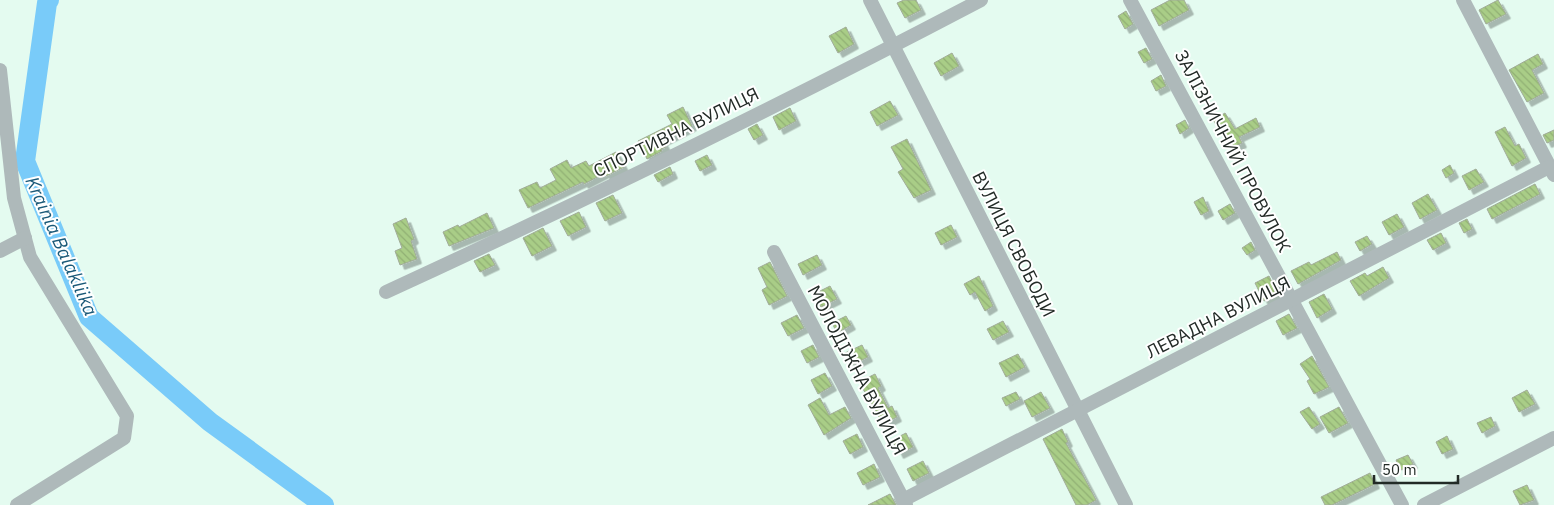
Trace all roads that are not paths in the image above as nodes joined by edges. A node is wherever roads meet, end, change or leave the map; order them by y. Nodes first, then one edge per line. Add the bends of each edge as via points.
1 (870, 0) edge
2 (981, 0) edge
3 (1130, 0) edge
4 (1463, 0) edge
5 (893, 46) junction
6 (0, 70) edge
7 (1552, 171) edge
8 (24, 238) junction
9 (0, 251) edge
10 (774, 252) dead end
11 (386, 292) dead end
12 (1292, 300) junction
13 (1078, 411) junction
14 (1554, 438) edge
15 (905, 503) edge
16 (16, 505) edge
17 (1126, 505) edge
18 (1402, 505) edge
19 (1424, 505) edge

1 - 5 street, ВУЛИЦЯ СВОБОДИ
2 - 5 street, СПОРТИВНА ВУЛИЦЯ
3 - 12 street, ЗАЛІЗНИЧНИЙ ПРОВУЛОК
4 - 7 street
5 - 11 street, СПОРТИВНА ВУЛИЦЯ via 526,228
5 - 13 street, ВУЛИЦЯ СВОБОДИ
6 - 8 street via 14,198
7 - 12 street, ЛЕВАДНА ВУЛИЦЯ
8 - 9 street
8 - 16 street via 30,257 127,416 124,438
10 - 15 street, МОЛОДІЖНА ВУЛИЦЯ
12 - 13 street, ЛЕВАДНА ВУЛИЦЯ
12 - 18 street, ЗАЛІЗНИЧНИЙ ПРОВУЛОК
13 - 15 street, ЛЕВАДНА ВУЛИЦЯ
13 - 17 street, ВУЛИЦЯ СВОБОДИ
14 - 19 street

